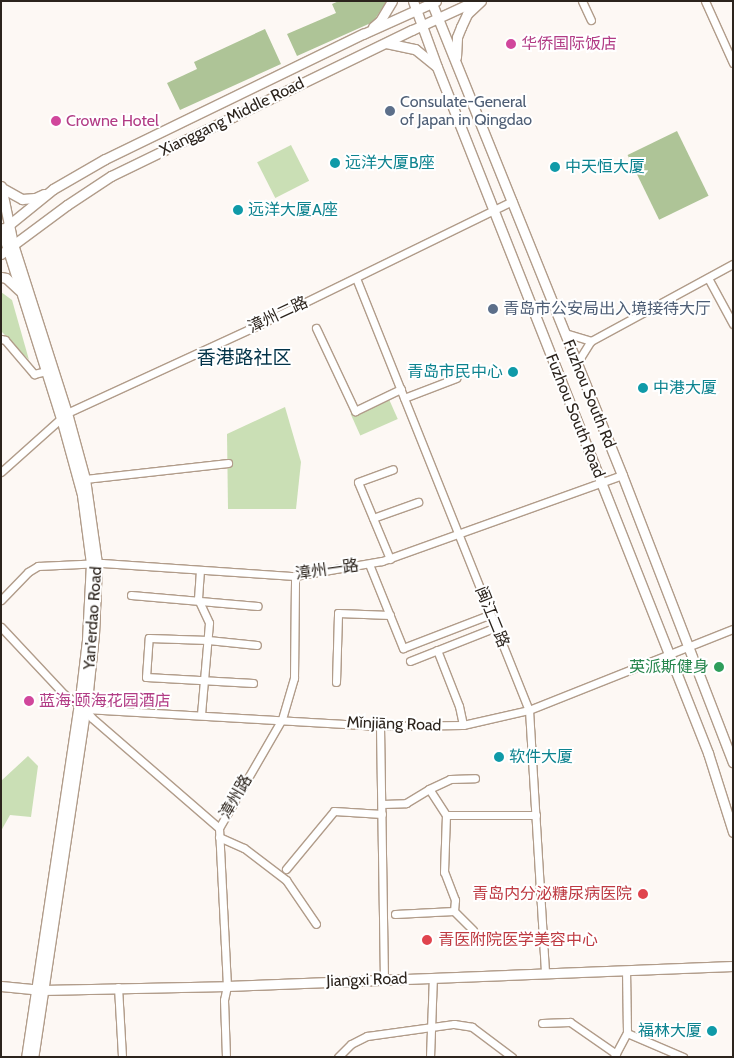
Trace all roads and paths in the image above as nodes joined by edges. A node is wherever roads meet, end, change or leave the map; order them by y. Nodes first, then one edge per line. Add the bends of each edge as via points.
1 (392, 1) edge
2 (475, 1) edge
3 (481, 1) edge
4 (582, 1) edge
5 (706, 1) edge
6 (433, 2) edge
7 (415, 6) edge
8 (438, 18) junction
9 (591, 20) dead end
10 (423, 24) junction
11 (363, 34) junction
12 (385, 43) junction
13 (731, 53) edge
14 (456, 60) junction
15 (733, 63) edge
16 (436, 67) junction
17 (2, 187) edge
18 (53, 189) junction
19 (513, 201) junction
20 (494, 210) junction
21 (3, 229) edge
22 (7, 249) edge
23 (733, 264) edge
24 (1, 277) edge
25 (356, 278) junction
26 (708, 278) junction
27 (21, 292) junction
28 (733, 324) edge
29 (316, 328) dead end
30 (565, 333) junction
31 (1, 339) edge
32 (591, 341) junction
33 (577, 363) junction
34 (46, 371) junction
35 (456, 378) dead end
36 (401, 389) junction
37 (404, 398) junction
38 (64, 415) junction
39 (228, 463) dead end
40 (393, 468) dead end
41 (1, 472) edge
42 (622, 475) junction
43 (85, 479) junction
44 (602, 482) junction
45 (418, 502) dead end
46 (373, 518) junction
47 (458, 533) junction
48 (390, 558) junction
49 (94, 563) junction
50 (368, 564) junction
51 (200, 570) junction
52 (295, 576) junction
53 (131, 595) dead end
54 (198, 599) junction
55 (1, 600) edge
56 (258, 606) dead end
57 (491, 614) junction
58 (390, 615) junction
59 (1, 627) edge
60 (496, 627) junction
61 (733, 629) edge
62 (208, 640) junction
63 (257, 645) dead end
64 (688, 645) junction
65 (437, 650) junction
66 (669, 653) junction
67 (410, 661) dead end
68 (204, 681) junction
69 (336, 682) dead end
70 (253, 683) dead end
71 (82, 707) junction
72 (529, 710) junction
73 (201, 715) junction
74 (282, 719) junction
75 (463, 724) junction
76 (380, 726) junction
77 (733, 762) edge
78 (475, 778) dead end
79 (429, 789) junction
80 (382, 804) junction
81 (382, 814) junction
82 (446, 815) junction
83 (536, 815) junction
84 (219, 828) junction
85 (733, 832) edge
86 (219, 837) junction
87 (286, 869) dead end
88 (454, 911) junction
89 (395, 914) dead end
90 (316, 924) dead end
91 (473, 930) dead end
92 (733, 966) edge
93 (626, 970) junction
94 (545, 974) junction
95 (433, 977) junction
96 (384, 978) junction
97 (1, 986) edge
98 (228, 986) junction
99 (118, 987) junction
100 (39, 990) junction
101 (542, 1022) dead end
102 (430, 1026) junction
103 (627, 1033) junction
104 (615, 1056) edge
105 (26, 1057) edge
106 (32, 1057) edge
107 (122, 1057) edge
108 (226, 1057) edge
109 (338, 1057) edge
110 (430, 1057) edge
111 (512, 1057) edge
112 (683, 1057) edge

1 - 11 main road via 380,21
2 - 8 main road, Xianggang Middle Road
3 - 14 main road via 467,14 461,27
4 - 9 street
5 - 13 street
6 - 7 main road, Xianggang Middle Road
6 - 8 main road
7 - 10 main road, Fuzhou South Road
7 - 11 main road, Xianggang Middle Road
8 - 10 main road, Xianggang Middle Road
8 - 14 main road
10 - 12 main road, Xianggang Middle Road
10 - 16 main road, Fuzhou South Road
11 - 18 main road, Xianggang Middle Road via 152,135
12 - 16 main road via 415,49
12 - 22 main road, Xianggang Middle Road via 111,176
13 - 15 street
14 - 19 main road, Fuzhou South Rd
16 - 20 main road, Fuzhou South Road
17 - 18 main road via 22,199 35,198
17 - 21 main road, Yan'erdao Road
18 - 21 main road, Xianggang Middle Road
19 - 20 street, 漳州二路
19 - 30 main road, Fuzhou South Rd
20 - 25 street, 漳州二路
20 - 44 main road, Fuzhou South Road
21 - 22 main road, Yan'erdao Road
22 - 27 main road, Yan'erdao Road
22 - 38 main road, Yan'erdao Road
23 - 26 street
24 - 27 main road
25 - 36 street, 闽江二路
25 - 38 street, 漳州二路
26 - 28 street
26 - 32 street
27 - 34 main road, Yan'erdao Road
29 - 36 street via 355,411
30 - 32 street
30 - 33 main road, Fuzhou South Rd
31 - 34 street via 34,374
32 - 33 street
33 - 42 main road, Fuzhou South Rd
34 - 38 main road, Yan'erdao Road
35 - 37 street
36 - 37 street, 闽江二路
37 - 47 street, 闽江二路
38 - 41 street, 漳州二路
38 - 43 main road, Yan'erdao Road
38 - 49 main road, Yan'erdao Road
39 - 43 street
40 - 46 street via 358,482
42 - 44 street, 漳州一路
42 - 64 main road, Fuzhou South Rd
43 - 49 main road, Yan'erdao Road
44 - 47 street, 漳州一路
44 - 66 main road, Fuzhou South Road
45 - 46 street
46 - 48 street
47 - 48 street, 漳州一路
47 - 57 street, 闽江二路
48 - 50 street, 漳州一路
49 - 51 street, 漳州一路
49 - 55 street, 漳州一路 via 38,566
49 - 71 main road, Yan'erdao Road via 94,634
50 - 52 street, 漳州一路
50 - 58 street
51 - 52 street, 漳州一路
51 - 54 street
52 - 74 street, 漳州路 via 294,678
53 - 54 street
54 - 56 street
54 - 62 street via 209,623
57 - 58 street via 403,648
57 - 60 street, 闽江二路
58 - 69 street via 338,613
59 - 71 street via 64,694
60 - 65 street
60 - 72 street, 闽江二路
61 - 64 street, Mǐnjiāng Road
62 - 63 street
62 - 68 street
62 - 68 street via 149,638 146,677
64 - 66 street, Mǐnjiāng Road
64 - 77 main road
65 - 67 street
65 - 75 street
66 - 72 street, Mǐnjiāng Road
66 - 85 main road, Fuzhou South Road via 708,753
68 - 70 street
68 - 73 street
71 - 73 street, Mǐnjiāng Road
71 - 84 street
71 - 100 main road, Yan'erdao Road
72 - 75 street, Mǐnjiāng Road
72 - 83 street, 闽江二路
73 - 74 street, Mǐnjiāng Road
74 - 76 street, Mǐnjiāng Road
74 - 84 street, 漳州路
75 - 76 street, Mǐnjiāng Road
76 - 80 street
78 - 79 street via 450,778
79 - 80 street via 406,803
79 - 82 street
80 - 81 street
81 - 87 street via 334,811
81 - 96 street
82 - 83 street
82 - 88 street via 444,872 455,900
83 - 94 street, 闽江二路
84 - 86 street, 漳州路
86 - 90 street via 244,848 286,880
86 - 98 street, 漳州路
88 - 89 street
88 - 91 street
92 - 93 main road, Jiangxi Road
93 - 94 main road, Jiangxi Road
93 - 103 street
94 - 95 main road, Jiangxi Road
95 - 96 main road, Jiangxi Road
95 - 102 street
96 - 98 main road, Jiangxi Road
97 - 100 main road, Jiangxi Road
98 - 99 main road, Jiangxi Road
98 - 108 street, 漳州路 via 224,1000
99 - 100 main road, Jiangxi Road
99 - 107 street
100 - 105 main road, Yan'erdao Road
100 - 106 main road, Yan'erdao Road
101 - 104 street via 570,1022
102 - 109 street via 367,1036 351,1044
102 - 110 street
102 - 111 street via 454,1024 472,1027
103 - 104 street
103 - 112 street

